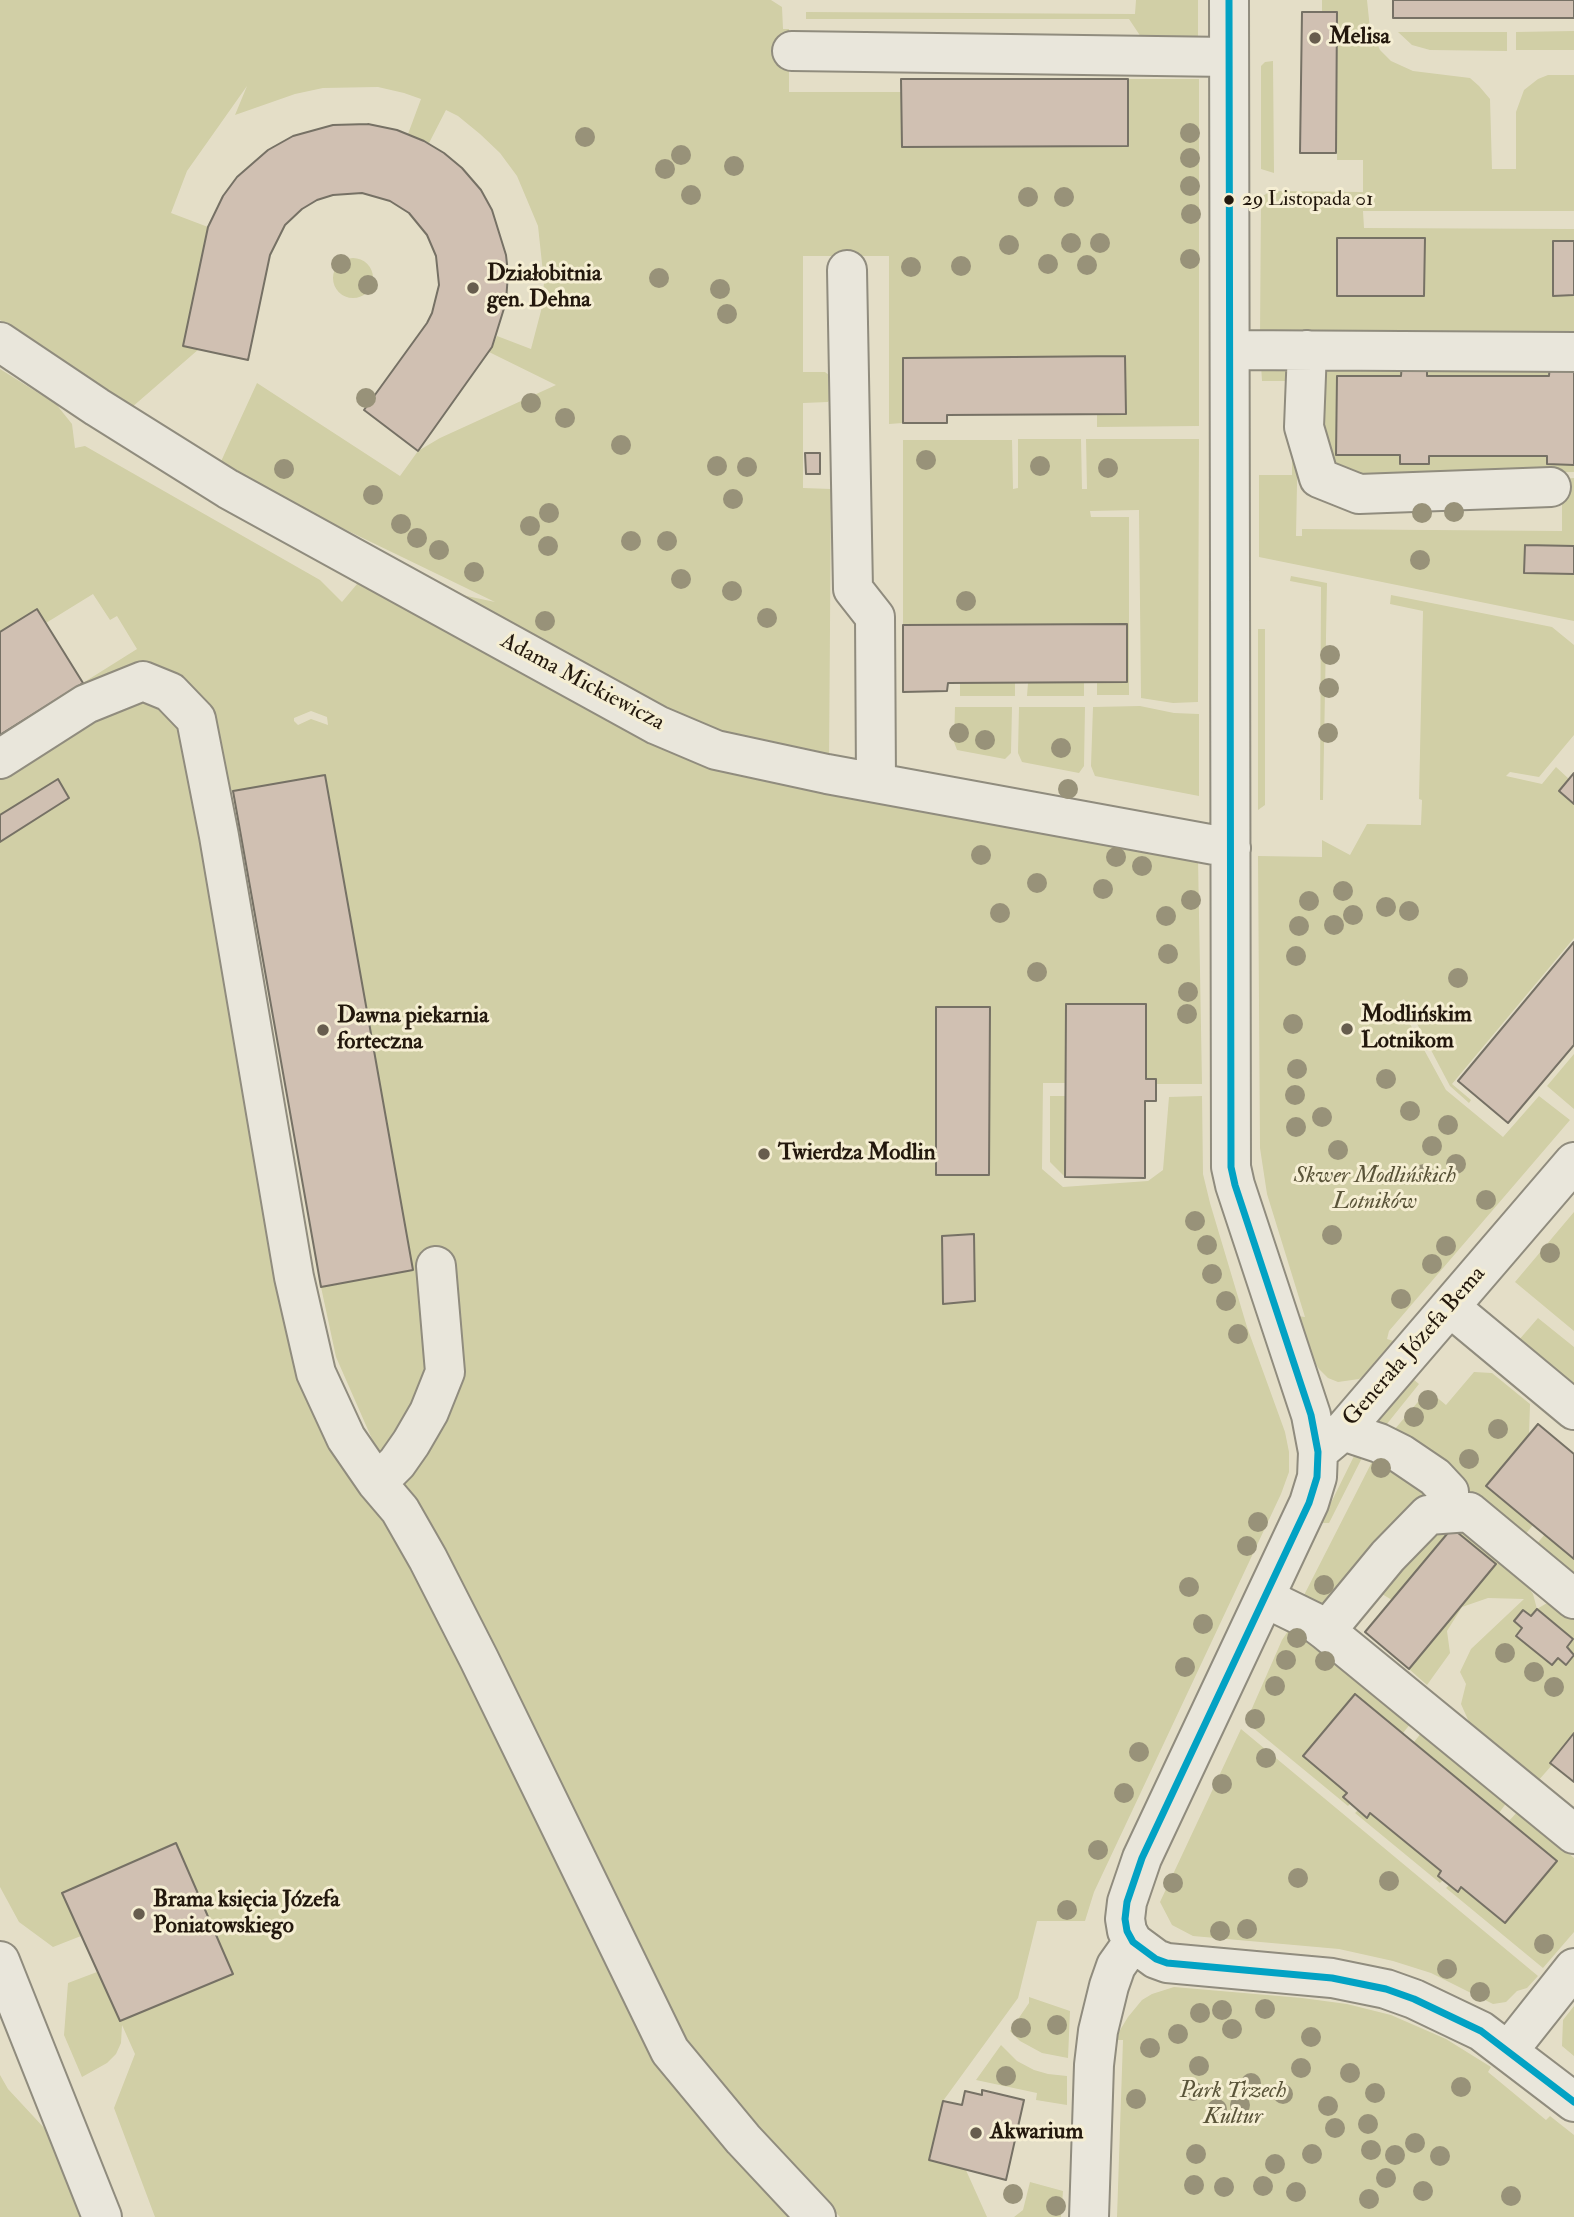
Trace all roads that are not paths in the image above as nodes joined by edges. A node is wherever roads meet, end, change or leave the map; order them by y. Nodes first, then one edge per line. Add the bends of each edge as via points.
1 (1229, 0) edge
2 (792, 51) dead end
3 (1229, 57) junction
4 (847, 270) dead end
5 (0, 342) edge
6 (1230, 350) junction
7 (1307, 350) junction
8 (1574, 352) edge
9 (1551, 487) dead end
10 (0, 759) edge
11 (876, 781) junction
12 (1231, 848) junction
13 (1574, 1162) edge
14 (436, 1266) dead end
15 (1450, 1307) junction
16 (1574, 1410) edge
17 (1331, 1442) junction
18 (377, 1483) junction
19 (1447, 1513) junction
20 (1265, 1598) junction
21 (1574, 1599) edge
22 (1326, 1631) junction
23 (1574, 1834) edge
24 (1133, 1942) junction
25 (0, 1961) edge
26 (1574, 1968) edge
27 (1508, 2050) junction
28 (1574, 2102) edge
29 (102, 2217) edge
30 (817, 2217) edge
31 (1089, 2217) edge

1 - 3 street
2 - 3 street
3 - 6 street
4 - 11 street via 853,589 875,617
5 - 11 street, Adama Mickiewicza via 228,489 657,725 716,750
6 - 7 street
6 - 12 street
7 - 8 street
7 - 9 street via 1304,427 1319,478 1359,494
10 - 18 street via 86,704 143,681 170,692 196,719 312,1359 346,1438
11 - 12 street, Adama Mickiewicza
12 - 17 street via 1231,1167 1311,1415
13 - 15 street, Generała Józefa Bema
14 - 18 street via 445,1372 411,1443
15 - 16 street
15 - 17 street, Generała Józefa Bema
17 - 19 street via 1378,1443 1401,1454 1436,1477 1449,1492
17 - 20 street via 1309,1503
18 - 30 street via 400,1510 439,1581 670,2051 743,2139
19 - 21 street via 1469,1511
19 - 22 street via 1428,1515
20 - 22 street
20 - 24 street via 1142,1858 1125,1919
22 - 23 street
24 - 27 street via 1167,1963 1332,1978 1385,1989 1440,2010
24 - 31 street via 1116,1966 1098,2031
25 - 29 street
26 - 27 street
27 - 28 street

